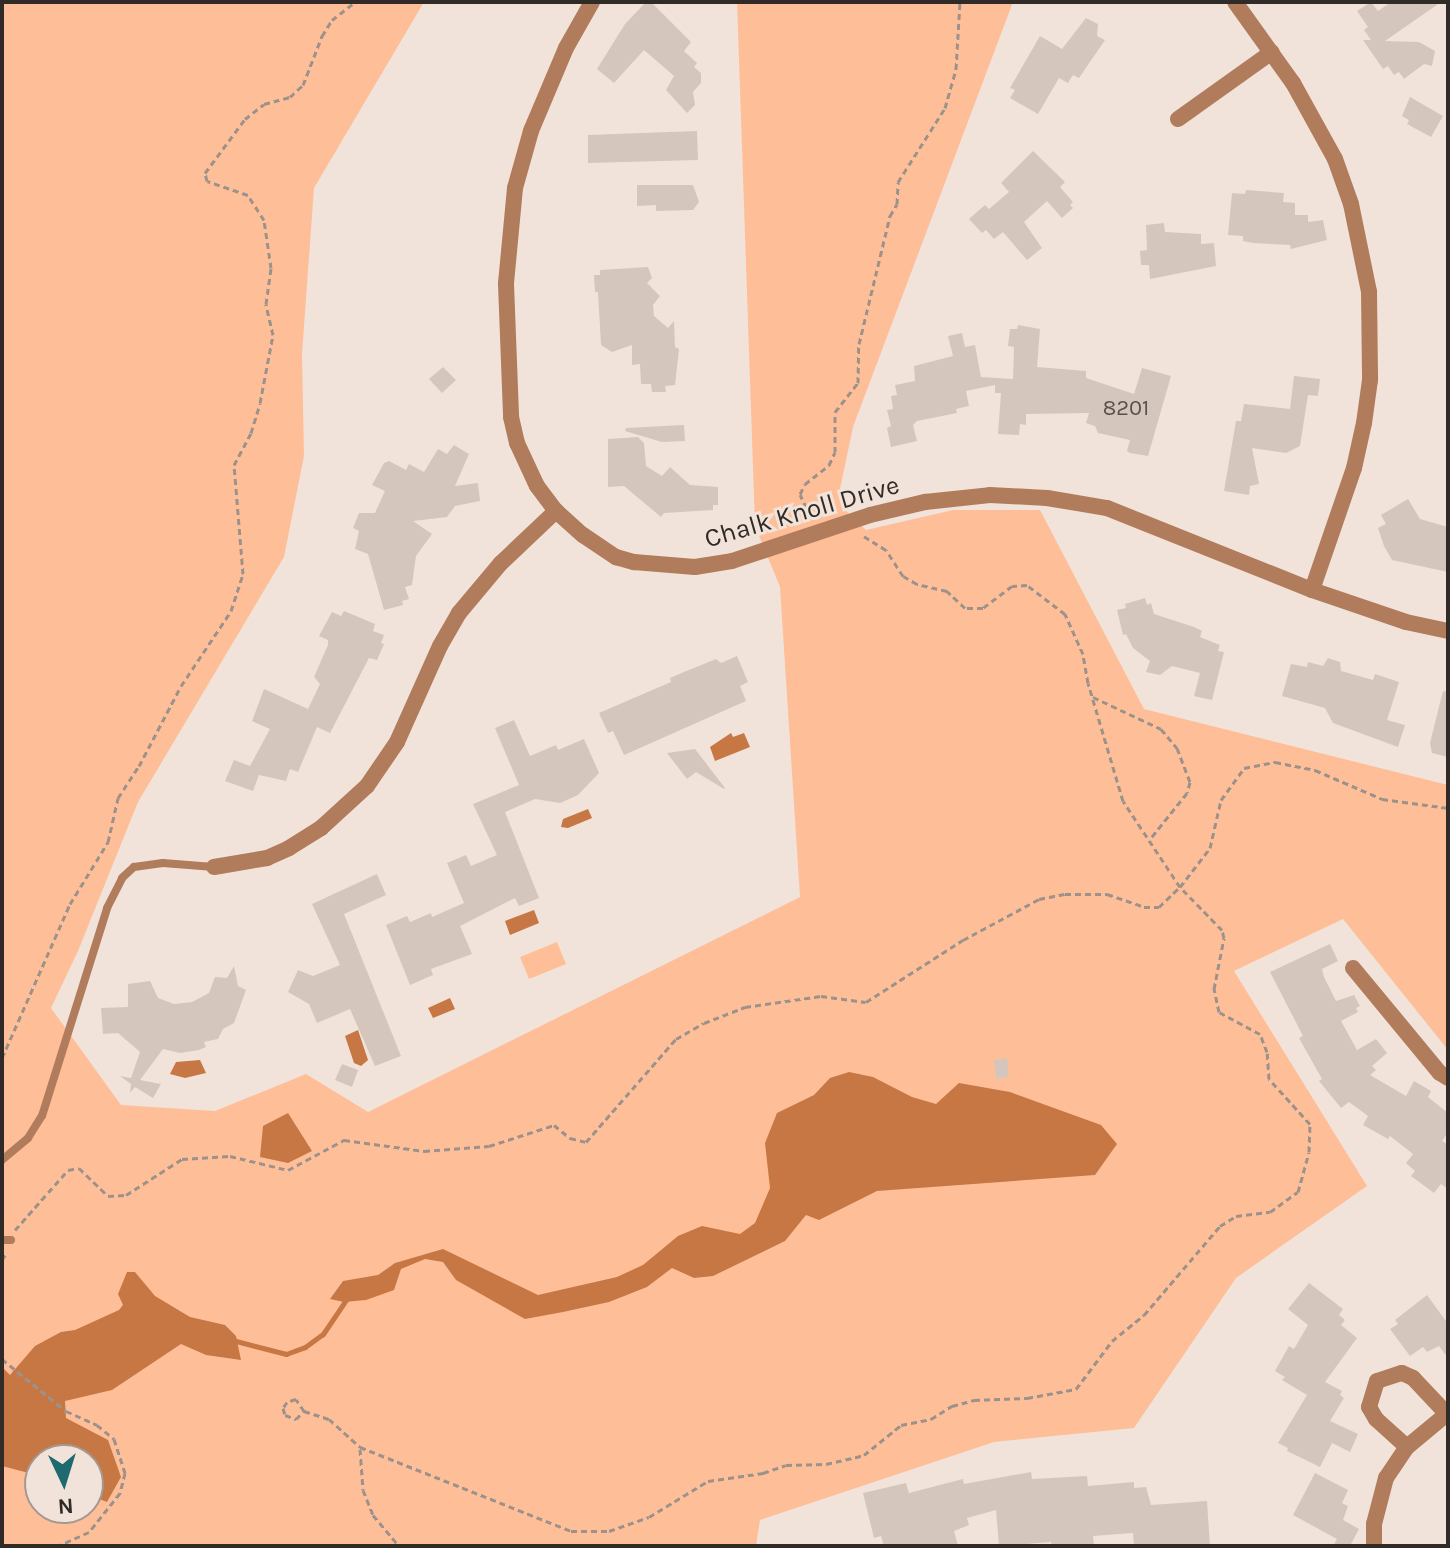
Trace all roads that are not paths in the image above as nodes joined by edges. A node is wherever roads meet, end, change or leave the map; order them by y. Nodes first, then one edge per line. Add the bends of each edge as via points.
1 (592, 2) edge
2 (1235, 2) edge
3 (1272, 52) junction
4 (1178, 119) dead end
5 (556, 511) junction
6 (1312, 590) junction
7 (1448, 631) edge
8 (214, 867) joint
9 (1353, 968) dead end
10 (1448, 1078) edge
11 (2, 1160) edge
12 (1447, 1413) edge
13 (1407, 1447) junction
14 (1374, 1546) edge

1 - 5 street, Chalk Knoll Drive via 531,131 515,188 507,270 511,417 525,464
2 - 3 street
3 - 4 street
3 - 6 street via 1335,159 1351,204 1369,292 1372,333 1364,423
5 - 6 street, Chalk Knoll Drive via 616,557 674,568 732,561 925,502 990,495 1047,498 1107,508
5 - 8 street via 491,573 459,613 397,742 358,795 289,848 267,858
6 - 7 street, Chalk Knoll Drive
8 - 11 lane via 163,863 134,867 122,878 107,908 42,1116 28,1138
9 - 10 street
12 - 13 street
12 - 13 street via 1413,1378 1402,1373 1377,1381 1369,1407
13 - 14 street via 1386,1478

